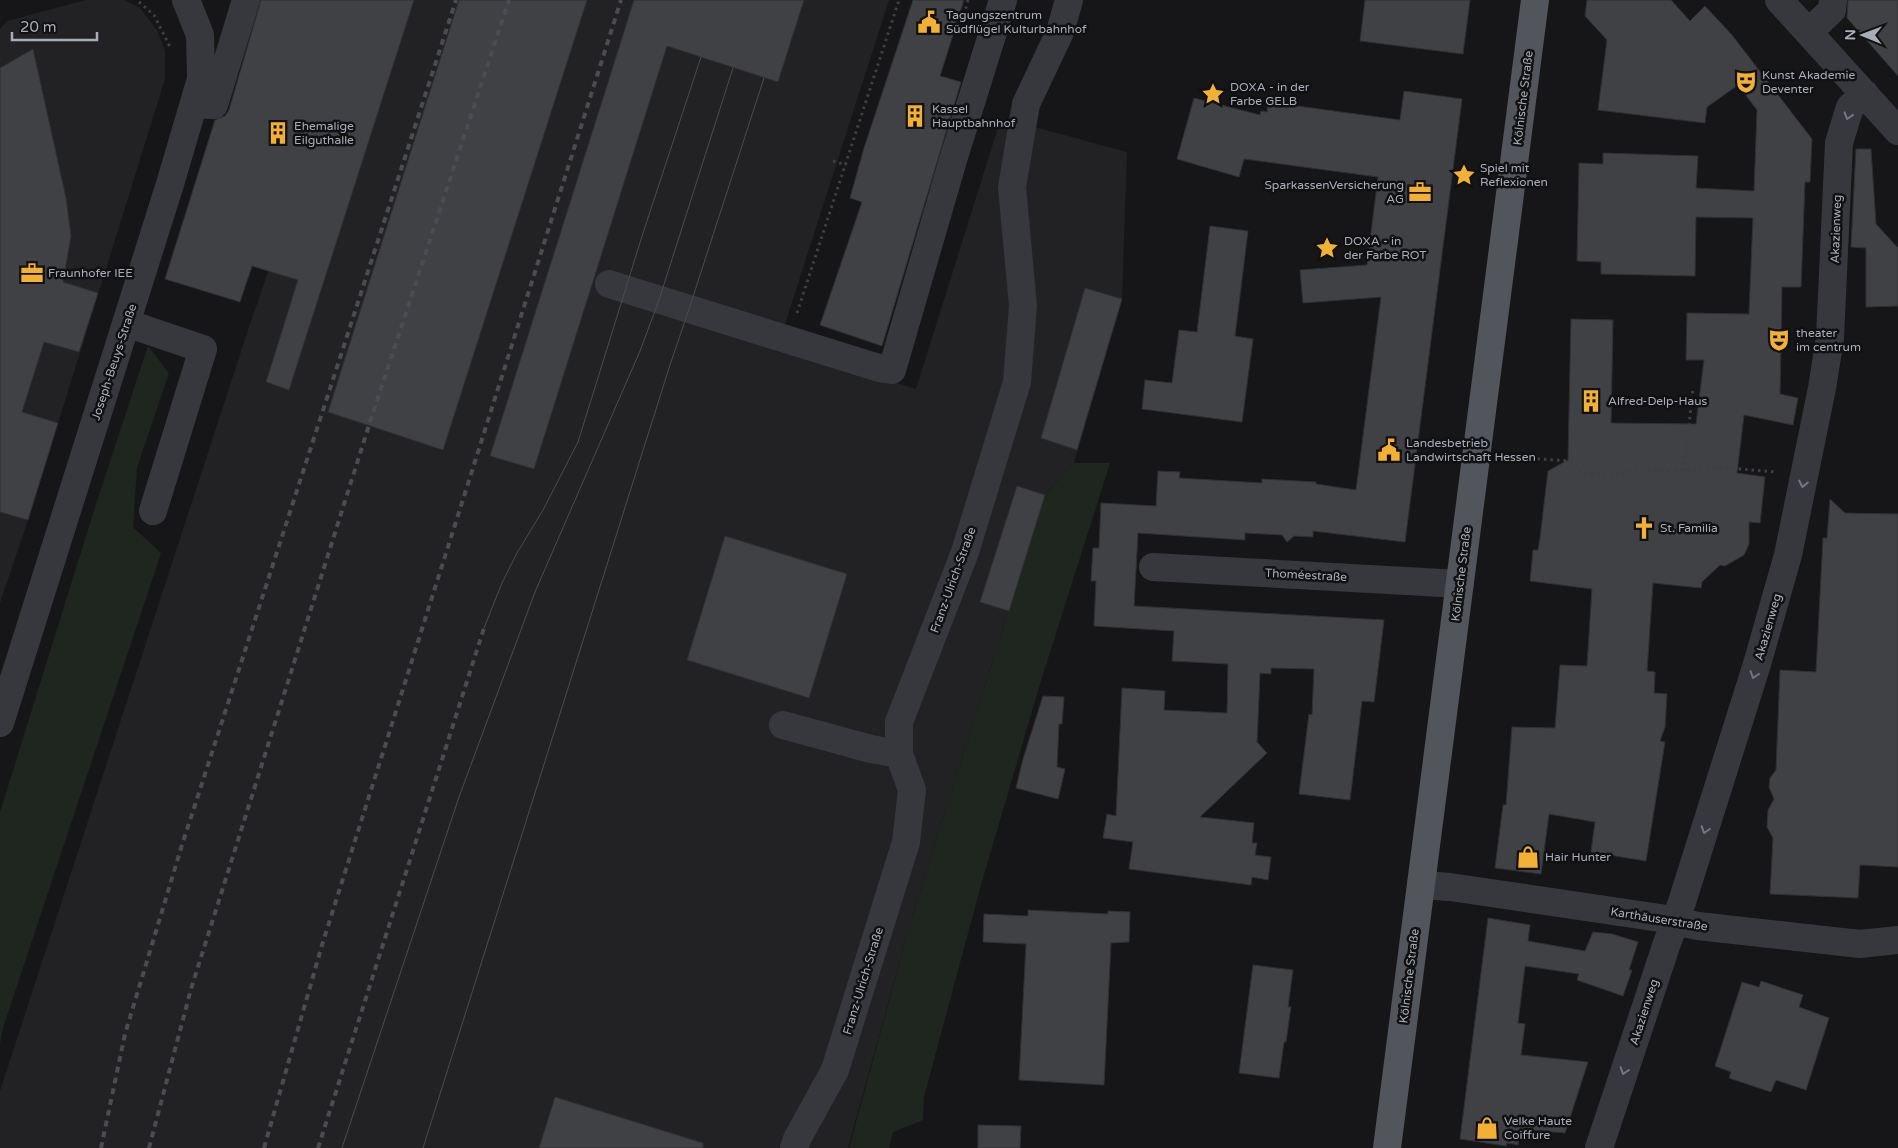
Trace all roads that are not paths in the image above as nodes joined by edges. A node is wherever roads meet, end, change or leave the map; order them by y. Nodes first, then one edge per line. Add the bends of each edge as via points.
1 (186, 0) edge
2 (246, 0) edge
3 (1003, 0) edge
4 (1069, 0) edge
5 (1535, 0) edge
6 (1779, 0) edge
7 (1833, 0) edge
8 (1809, 32) junction
9 (1865, 94) junction
10 (194, 104) junction
11 (1898, 131) edge
12 (609, 284) dead end
13 (126, 323) junction
14 (153, 511) dead end
15 (1153, 567) dead end
16 (1460, 584) junction
17 (0, 723) edge
18 (783, 725) dead end
19 (899, 754) junction
20 (1421, 885) junction
21 (1675, 921) junction
22 (1898, 940) edge
23 (794, 1148) edge
24 (1387, 1148) edge
25 (1599, 1148) edge

1 - 10 street, Joseph-Beuys-Straße via 200,35 201,79
2 - 10 street via 214,106
3 - 12 street via 892,370
4 - 19 street, Franz-Ulrich-Straße via 1060,32 1026,104 1012,187 1023,306 1016,382 965,552 899,722
5 - 16 main road, Kölnische Straße
6 - 8 street
7 - 8 street via 1832,10
8 - 9 street
9 - 11 street
9 -> 21 street, Akazienweg via 1850,107 1839,143 1830,338 1788,555 1757,664
10 - 13 street, Joseph-Beuys-Straße
13 - 14 street via 203,349
13 - 17 street, Joseph-Beuys-Straße
15 - 16 street, Thoméestraße
16 - 20 main road, Kölnische Straße
18 - 19 street
19 - 23 street, Franz-Ulrich-Straße via 912,790 906,842 835,1070
20 - 21 street, Karthäuserstraße
20 - 24 main road, Kölnische Straße
21 - 22 street, Karthäuserstraße via 1860,944
21 -> 25 street, Akazienweg

